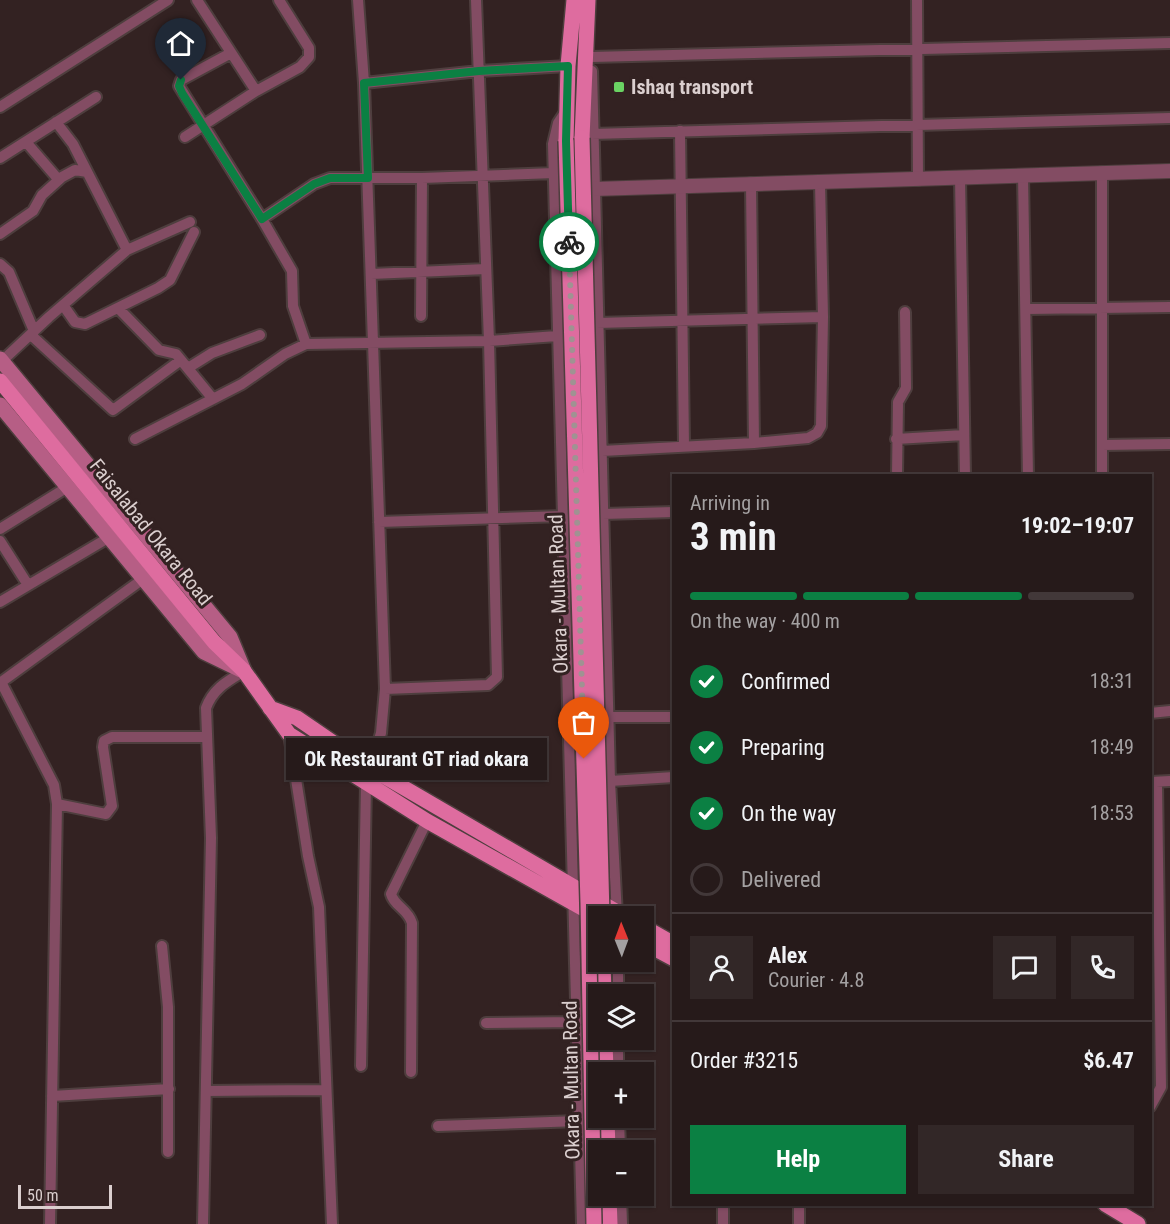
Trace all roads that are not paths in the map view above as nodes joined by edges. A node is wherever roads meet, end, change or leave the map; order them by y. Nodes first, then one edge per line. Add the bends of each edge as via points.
1 (168, 0) edge
2 (197, 0) edge
3 (279, 0) edge
4 (358, 0) edge
5 (476, 0) edge
6 (574, 0) edge
7 (588, 0) edge
8 (917, 0) edge
9 (585, 31) junction
10 (1170, 43) edge
11 (919, 50) junction
12 (231, 53) junction
13 (591, 57) junction
14 (568, 66) junction
15 (479, 71) junction
16 (364, 83) junction
17 (256, 91) junction
18 (96, 97) dead end
19 (0, 107) edge
20 (566, 111) junction
21 (1170, 118) edge
22 (56, 122) junction
23 (920, 125) junction
24 (203, 126) junction
25 (680, 131) junction
26 (185, 137) dead end
27 (580, 138) junction
28 (26, 142) junction
29 (0, 158) edge
30 (1170, 171) edge
31 (87, 172) junction
32 (1102, 172) junction
33 (554, 173) junction
34 (483, 175) junction
35 (1023, 175) junction
36 (960, 177) junction
37 (368, 178) junction
38 (422, 178) junction
39 (58, 179) junction
40 (918, 180) junction
41 (751, 183) junction
42 (820, 183) junction
43 (679, 186) junction
44 (593, 189) junction
45 (262, 219) junction
46 (0, 234) edge
47 (127, 250) junction
48 (0, 264) edge
49 (486, 268) junction
50 (422, 272) junction
51 (371, 274) junction
52 (63, 305) junction
53 (1170, 307) edge
54 (1102, 308) junction
55 (119, 309) junction
56 (1027, 309) junction
57 (905, 312) dead end
58 (421, 316) dead end
59 (823, 317) junction
60 (753, 319) junction
61 (681, 321) junction
62 (597, 323) junction
63 (33, 333) junction
64 (260, 335) dead end
65 (557, 336) junction
66 (489, 341) junction
67 (306, 344) junction
68 (373, 345) junction
69 (1, 360) edge
70 (185, 364) junction
71 (0, 381) edge
72 (213, 399) junction
73 (0, 405) edge
74 (964, 435) junction
75 (135, 439) dead end
76 (896, 439) junction
77 (754, 443) junction
78 (1170, 444) edge
79 (1102, 445) junction
80 (684, 446) junction
81 (602, 451) junction
82 (897, 474) edge
83 (965, 474) edge
84 (1028, 474) edge
85 (1102, 474) edge
86 (66, 488) junction
87 (672, 512) edge
88 (603, 514) junction
89 (563, 516) junction
90 (493, 518) junction
91 (379, 522) junction
92 (0, 529) edge
93 (108, 538) junction
94 (0, 541) edge
95 (143, 579) junction
96 (28, 585) junction
97 (0, 602) edge
98 (243, 671) junction
99 (0, 682) edge
100 (385, 688) junction
101 (270, 708) junction
102 (1170, 711) edge
103 (1152, 713) edge
104 (608, 717) junction
105 (672, 717) edge
106 (289, 734) junction
107 (207, 737) junction
108 (368, 776) junction
109 (672, 777) edge
110 (610, 781) junction
111 (1170, 781) edge
112 (1154, 782) edge
113 (57, 804) junction
114 (427, 821) junction
115 (1154, 861) edge
116 (571, 887) junction
117 (571, 903) junction
118 (598, 906) edge
119 (612, 906) edge
120 (612, 906) edge
121 (588, 908) edge
122 (654, 933) edge
123 (1155, 938) edge
124 (672, 943) edge
125 (162, 946) dead end
126 (654, 948) edge
127 (672, 958) edge
128 (577, 1022) junction
129 (486, 1023) dead end
130 (361, 1066) dead end
131 (411, 1072) dead end
132 (1152, 1082) edge
133 (1161, 1088) junction
134 (169, 1089) junction
135 (325, 1090) junction
136 (206, 1091) junction
137 (52, 1096) junction
138 (1152, 1104) edge
139 (579, 1121) junction
140 (438, 1126) dead end
141 (168, 1152) dead end
142 (609, 1206) edge
143 (621, 1206) edge
144 (723, 1206) edge
145 (799, 1206) edge
146 (1108, 1206) edge
147 (50, 1224) edge
148 (203, 1224) edge
149 (332, 1224) edge
150 (582, 1224) edge
151 (594, 1224) edge
152 (610, 1224) edge
153 (622, 1224) edge
154 (723, 1224) edge
155 (799, 1224) edge
156 (1138, 1224) edge

1 - 19 street
2 - 12 street
3 - 17 street via 309,48 309,57 300,67
4 - 16 street
5 - 15 street
6 - 14 main road, Okara - Multan Road
7 - 9 main road, Okara - Multan Road
8 - 11 street
9 - 13 street
9 - 27 main road, Okara - Multan Road
10 - 11 street
11 - 13 street
11 - 23 street
12 - 17 street
12 - 24 street via 181,80 182,93
13 - 27 street
14 - 15 street
14 - 20 main road, Okara - Multan Road
15 - 16 street
15 - 34 street
16 - 37 street
17 - 24 street
18 - 22 street
20 - 27 main road, Okara - Multan Road
20 - 33 street via 554,137
21 - 23 street
22 - 28 street
22 - 31 street
23 - 25 street
23 - 40 street
24 - 26 street
24 - 45 street
25 - 27 street
25 - 43 street
27 - 44 street
27 - 119 main road, Okara - Multan Road, bridge
27 - 151 main road, Okara - Multan Road, bridge
28 - 29 street
28 - 39 street
30 - 32 street
31 - 39 street via 75,171
31 - 47 street
32 - 35 street
32 - 54 street
33 - 34 street
33 - 65 street
34 - 38 street
34 - 49 street
35 - 36 street
35 - 56 street
36 - 40 street
36 - 74 street
37 - 38 street
37 - 45 street via 330,178 314,184
37 - 51 street
38 - 50 street
39 - 46 street via 33,211
40 - 42 street
41 - 42 street
41 - 43 street
41 - 60 street
42 - 59 street
43 - 44 street
43 - 61 street
44 - 62 street
45 - 67 street via 292,271 293,306
47 - 52 street
47 - 55 street via 192,227 170,280
48 - 63 street via 9,272
49 - 50 street
49 - 66 street
50 - 51 street
50 - 58 street
51 - 68 street
52 - 55 street via 79,324
52 - 63 street
53 - 54 street
54 - 56 street
54 - 79 street
55 - 70 street via 159,350 176,354
56 - 84 street
57 - 76 street via 906,388 898,402
59 - 60 street
59 - 77 street via 817,433 808,438
60 - 61 street
60 - 77 street
61 - 62 street
61 - 80 street
62 - 81 street
63 - 69 street
63 - 70 street via 113,410
64 - 70 street
65 - 66 street
65 - 89 street
66 - 68 street
66 - 90 street
67 - 68 street
67 - 72 street
68 - 91 street
69 - 98 main road via 230,637
70 - 72 street
71 - 98 main road, Faisalabad Okara Road via 214,642
72 - 75 street
73 - 86 main road
74 - 76 street
74 - 83 street
76 - 82 street
77 - 80 street
78 - 79 street
79 - 85 street
80 - 81 street
81 - 88 street
86 - 92 street
86 - 93 main road
87 - 88 street
88 - 104 street
89 - 90 street
89 - 116 street
90 - 91 street
90 - 100 street via 497,677 494,682
91 - 100 street
93 - 95 main road
93 - 96 street
94 - 96 street
95 - 98 main road via 204,652
95 - 99 street
96 - 97 street
98 - 101 main road, Faisalabad Okara Road
98 - 107 street via 211,695 206,708
99 - 113 street via 54,785
100 - 108 street via 381,733
101 - 106 main road, Faisalabad Okara Road
101 - 108 main road, Faisalabad Okara Road via 297,718
102 - 103 street
104 - 105 street
104 - 110 street
106 - 108 main road, Faisalabad Okara Road
106 - 135 street via 319,907
107 - 113 street via 112,737 104,741 110,811 106,814
107 - 136 street via 211,838
108 - 114 main road, Faisalabad Okara Road
108 - 116 main road, Faisalabad Okara Road
108 - 130 street
109 - 110 street
110 - 120 street
111 - 112 street
112 - 115 street
113 - 137 street
114 - 117 main road, Faisalabad Okara Road
114 - 131 street via 391,894 392,900 407,910 412,923
115 - 123 street
116 - 117 street
116 - 118 main road, Faisalabad Okara Road
117 - 121 main road, Faisalabad Okara Road
117 - 128 street
122 - 124 main road
123 - 133 street
125 - 134 street via 168,1007
126 - 127 main road
128 - 129 street
128 - 139 street
132 - 133 street
133 - 138 street
134 - 137 street
134 - 141 street
135 - 136 street
135 - 149 street
136 - 148 street
137 - 147 street
139 - 140 street
139 - 150 street
142 - 152 main road
143 - 153 street
144 - 154 street
145 - 155 street
146 - 156 main road

